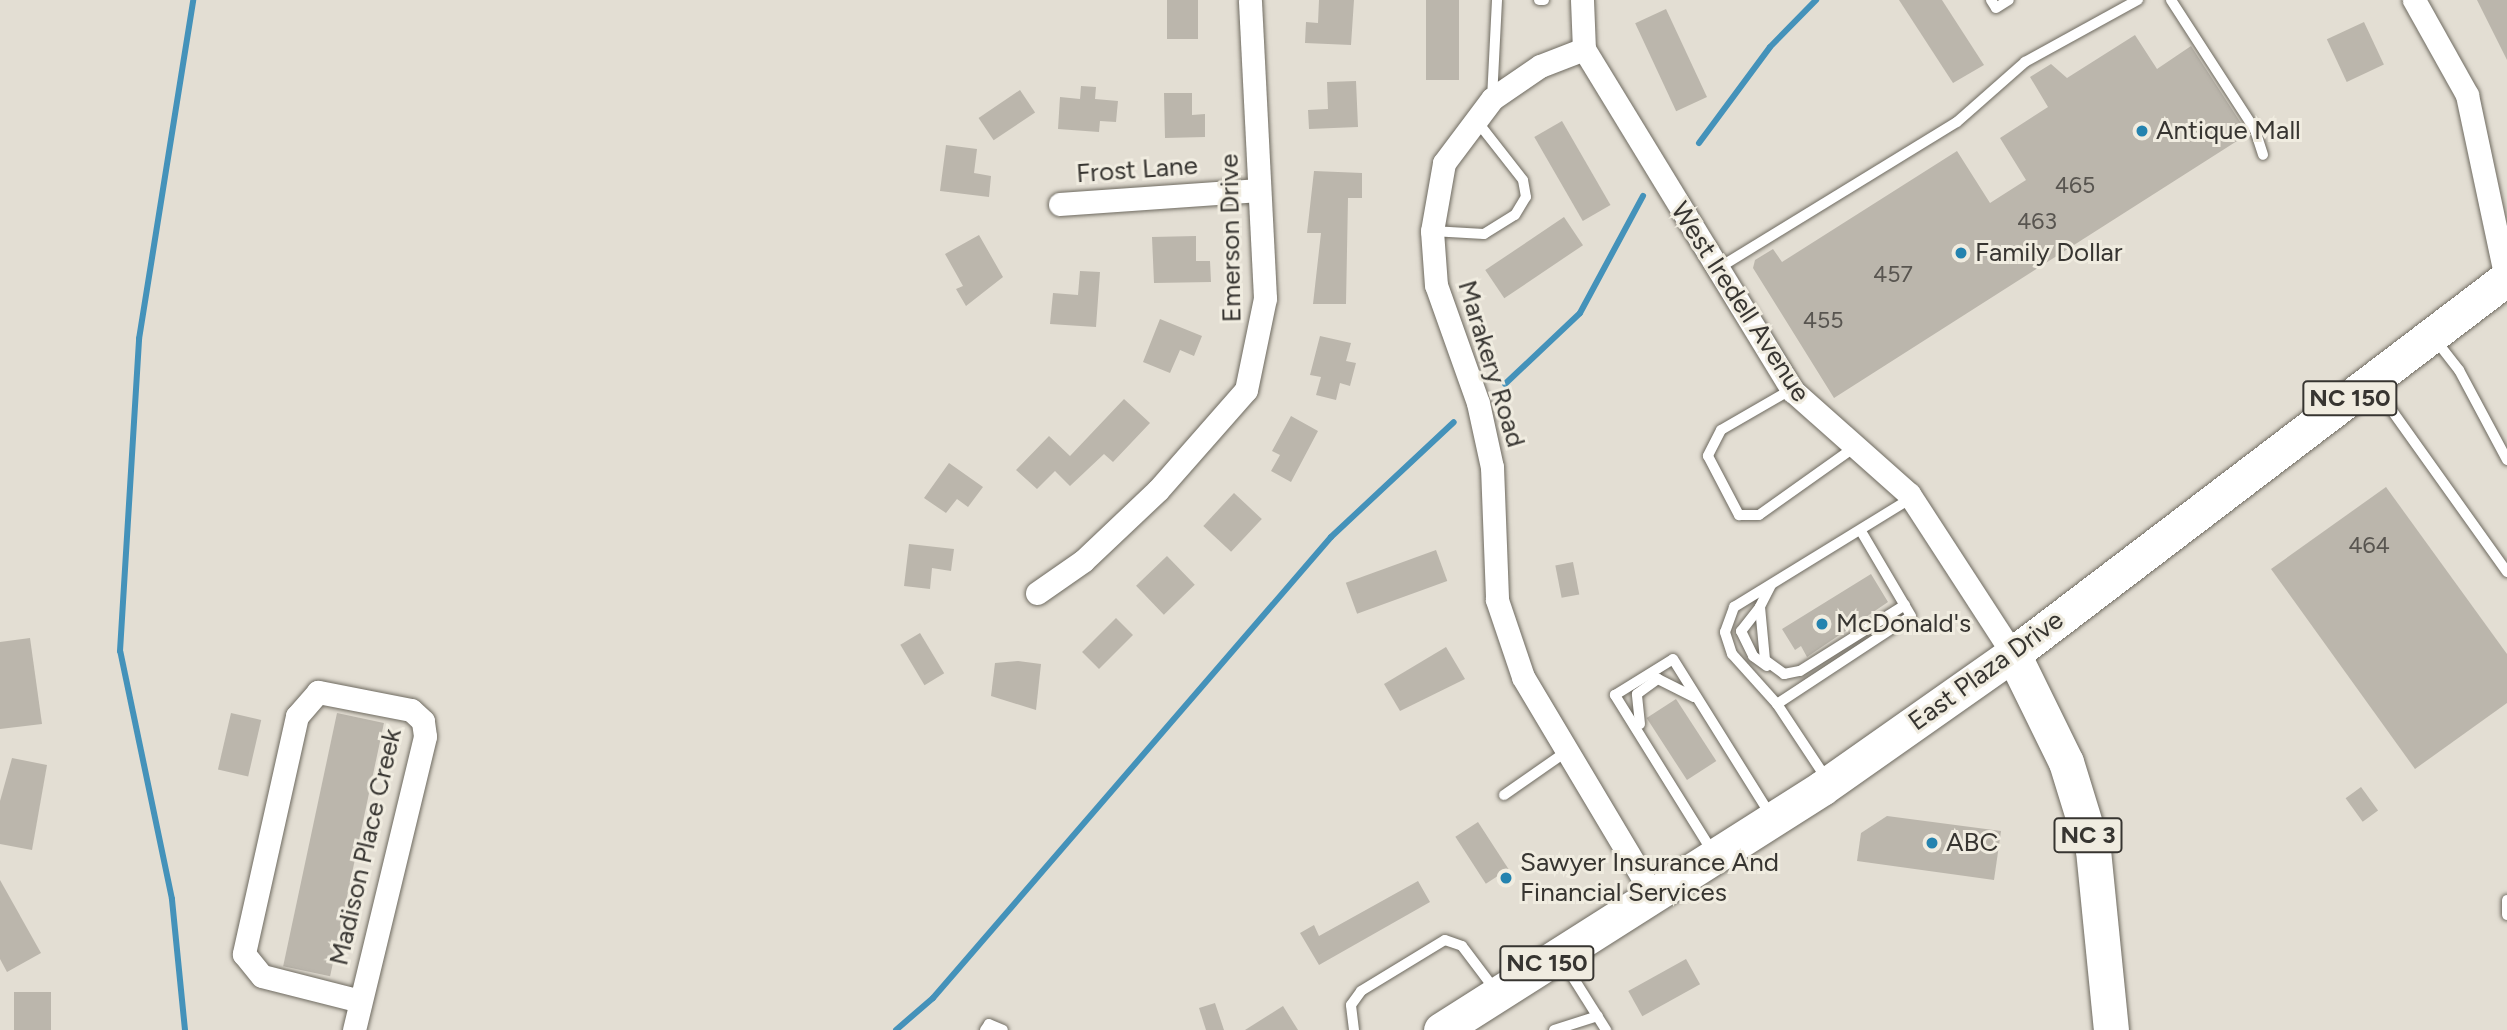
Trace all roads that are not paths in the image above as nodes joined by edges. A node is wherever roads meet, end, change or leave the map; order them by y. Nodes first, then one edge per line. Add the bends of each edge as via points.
1 (1250, 0) edge
2 (1497, 0) edge
3 (1582, 0) edge
4 (1991, 0) edge
5 (2009, 0) edge
6 (2138, 0) edge
7 (2171, 0) edge
8 (2414, 0) edge
9 (1584, 49) junction
10 (1492, 99) junction
11 (1476, 120) junction
12 (2263, 155) dead end
13 (1259, 191) junction
14 (1060, 204) dead end
15 (1432, 231) junction
16 (1717, 269) junction
17 (2507, 279) edge
18 (2432, 336) junction
19 (2371, 382) junction
20 (1792, 389) junction
21 (1856, 446) junction
22 (2507, 460) edge
23 (1911, 498) junction
24 (1861, 531) junction
25 (2507, 572) edge
26 (1771, 585) junction
27 (1037, 593) dead end
28 (1905, 605) junction
29 (1760, 607) junction
30 (2014, 654) junction
31 (1771, 669) junction
32 (1700, 701) junction
33 (1777, 704) junction
34 (1567, 751) junction
35 (1829, 782) junction
36 (1675, 793) junction
37 (1504, 795) dead end
38 (1772, 819) junction
39 (1714, 856) junction
40 (1653, 895) junction
41 (2507, 900) edge
42 (2507, 915) edge
43 (1559, 955) junction
44 (1498, 993) junction
45 (360, 1001) junction
46 (1598, 1016) junction
47 (354, 1030) edge
48 (985, 1030) edge
49 (1003, 1030) edge
50 (1354, 1030) edge
51 (1441, 1030) edge
52 (1554, 1030) edge
53 (1606, 1030) edge
54 (2111, 1030) edge

1 - 13 street, Emerson Drive
2 - 10 lane
3 - 9 street
4 - 5 lane via 1996,8
6 - 16 lane via 2025,62 1957,122
7 - 12 lane via 2255,130
8 - 17 street via 2466,95
9 - 10 street, Marakery Road via 1541,66
9 - 16 street, West Iredell Avenue
10 - 11 street, Marakery Road
11 - 15 street, Marakery Road via 1444,163
11 - 15 lane via 1523,180 1526,197 1515,215 1484,234
13 - 14 street, Frost Lane
13 - 27 street, Emerson Drive via 1265,299 1245,390 1158,490 1083,561
15 - 34 street, Marakery Road via 1436,285 1478,403 1492,467 1497,600 1523,677
16 - 20 street, West Iredell Avenue
17 - 18 main road, East Plaza Drive / NC 150
18 - 19 main road, East Plaza Drive / NC 150
18 - 22 lane via 2459,370
19 - 25 lane
19 - 30 main road, East Plaza Drive / NC 150
20 - 21 street, West Iredell Avenue
20 - 21 lane via 1721,430 1708,456 1739,515 1759,515
21 - 23 street, West Iredell Avenue
23 - 24 lane
23 - 30 street, West Iredell Avenue
24 - 26 lane
24 - 28 lane
26 - 29 lane
26 - 33 lane via 1734,607 1725,632 1732,654
28 - 31 lane via 1800,671
28 - 33 lane via 1911,616
29 - 31 lane
29 - 31 lane via 1741,631 1754,656
30 - 35 main road, East Plaza Drive / NC 150
30 - 54 main road, West Iredell Avenue / NC 3 via 2067,762 2093,850
32 - 36 lane via 1658,679 1634,704
32 - 36 lane via 1673,659 1615,695
32 - 38 lane
33 - 35 lane
34 - 37 lane
34 - 40 street, Marakery Road
35 - 38 main road, East Plaza Drive / NC 150
36 - 39 lane
38 - 39 main road, East Plaza Drive / NC 150
39 - 40 main road, East Plaza Drive / NC 150
40 - 43 main road, East Plaza Drive / NC 150
41 - 42 lane
43 - 44 main road, East Plaza Drive / NC 150
43 - 46 lane
44 - 50 lane via 1462,946 1446,940 1361,991 1352,1005
44 - 51 main road, East Plaza Drive / NC 150
45 - 45 street, Madison Place Creek via 425,736 423,721 411,710 318,692 297,716 244,954 262,976
45 - 47 street
46 - 52 lane
46 - 53 lane
48 - 49 lane via 989,1024

